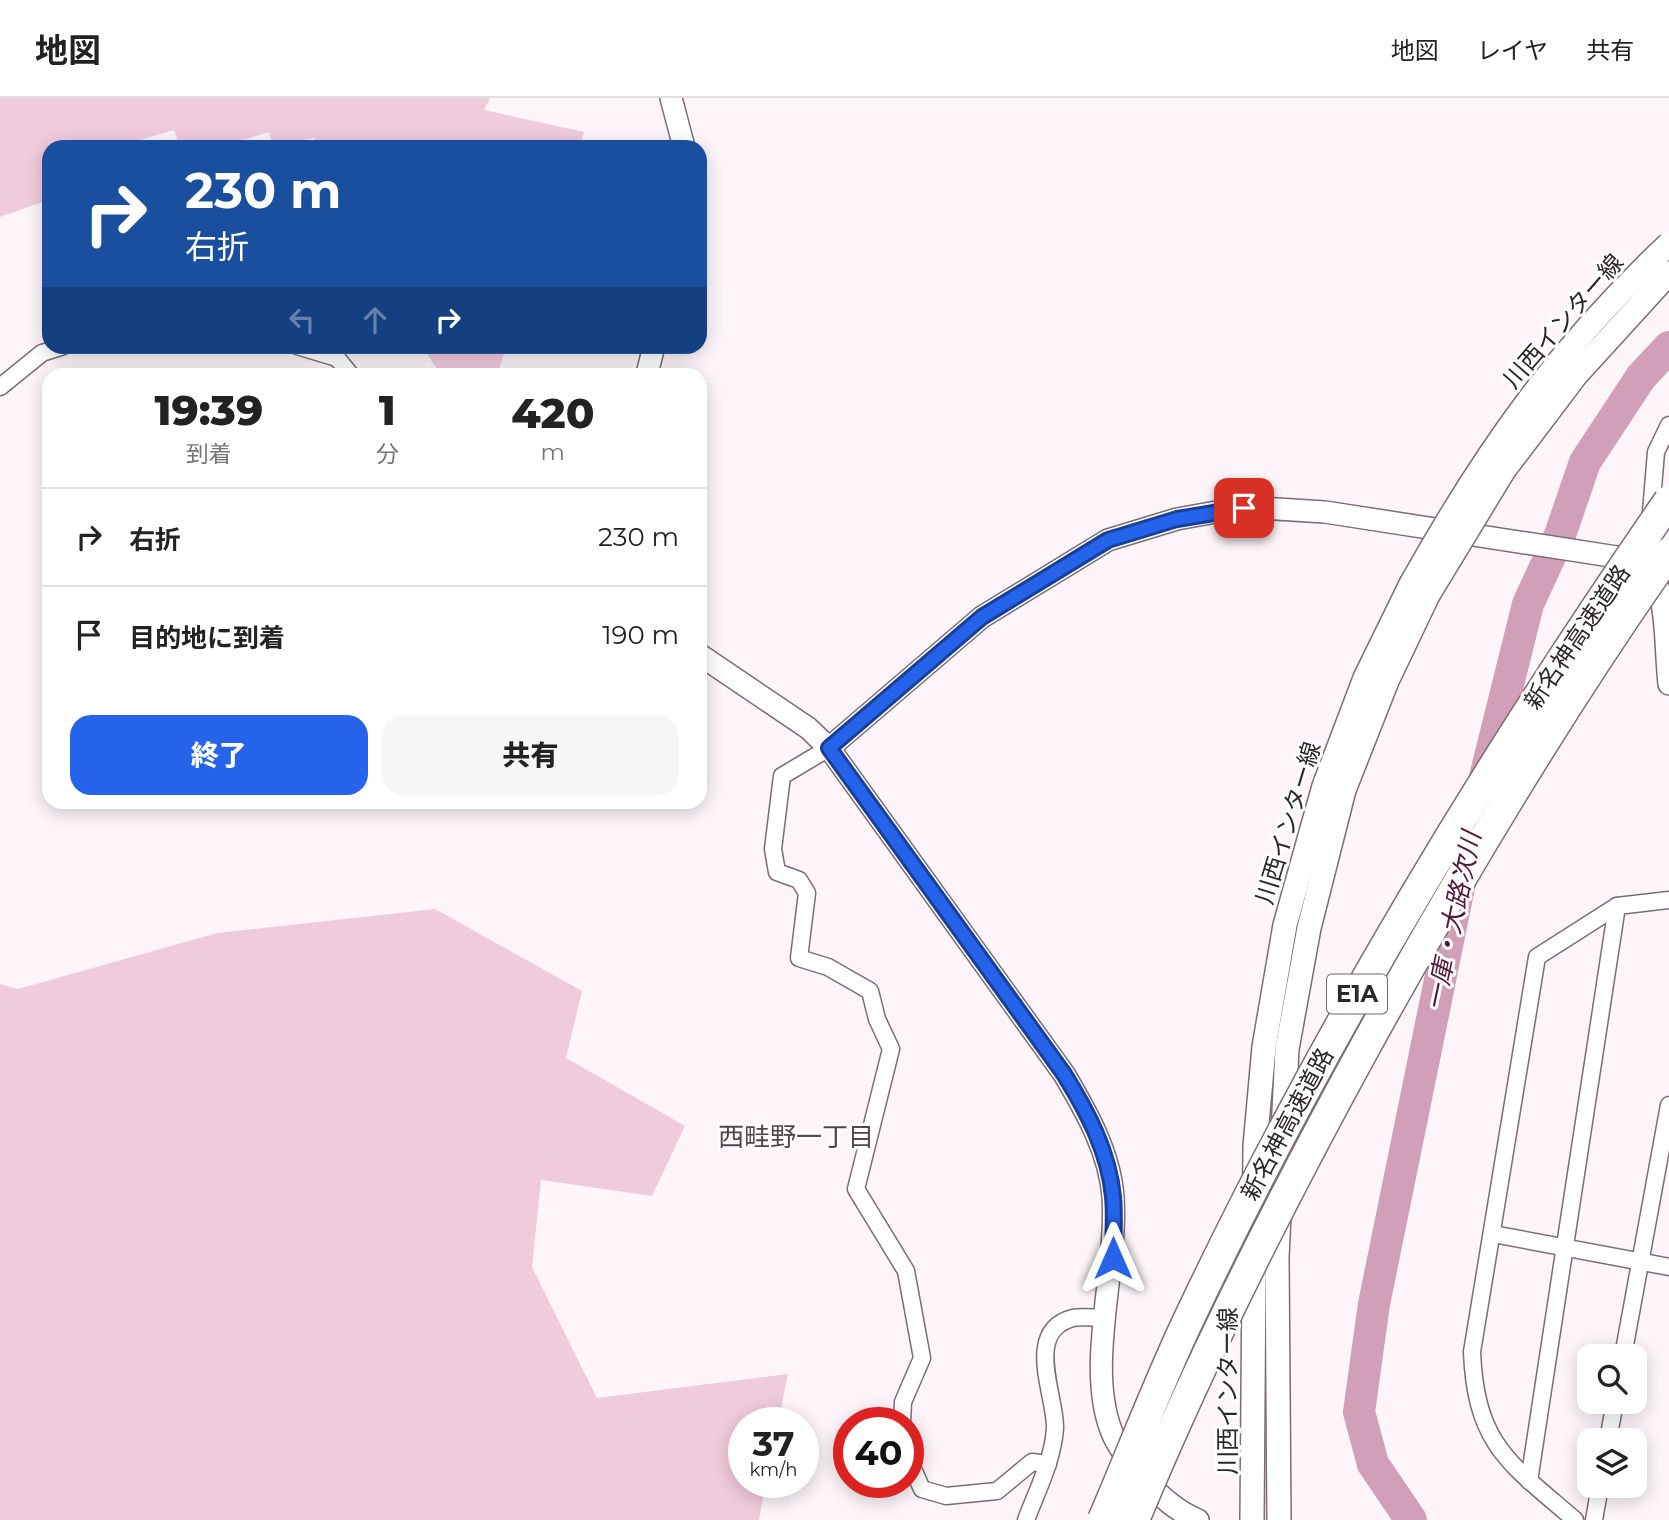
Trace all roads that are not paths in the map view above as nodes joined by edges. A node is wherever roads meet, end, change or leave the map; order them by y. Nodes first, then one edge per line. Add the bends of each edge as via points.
1 (671, 98) edge
2 (682, 140) edge
3 (1669, 244) edge
4 (1669, 273) edge
5 (42, 353) edge
6 (324, 354) edge
7 (345, 368) edge
8 (0, 387) edge
9 (1669, 425) edge
10 (1669, 501) edge
11 (1659, 558) edge
12 (1420, 589) junction
13 (707, 660) edge
14 (1669, 684) edge
15 (829, 748) junction
16 (1669, 900) edge
17 (1617, 906) junction
18 (1669, 1105) edge
19 (1493, 1234) junction
20 (1564, 1248) junction
21 (1640, 1262) junction
22 (1669, 1267) edge
23 (1105, 1318) junction
24 (1625, 1344) edge
25 (903, 1407) edge
26 (1173, 1425) junction
27 (1048, 1464) junction
28 (1529, 1481) junction
29 (924, 1490) edge
30 (1598, 1498) edge
31 (1026, 1520) edge
32 (1103, 1520) edge
33 (1134, 1520) edge
34 (1141, 1520) edge
35 (1198, 1520) edge
36 (1252, 1520) edge
37 (1279, 1520) edge
38 (1575, 1520) edge
39 (1594, 1520) edge

1 - 2 street
3 - 12 main road, 川西インター線, bridge via 1547,372 1480,465
4 - 12 main road, 川西インター線, bridge via 1576,375
5 - 8 street
6 - 7 street via 337,358
9 - 11 street via 1654,464
10 - 32 highway, 新名神高速道路 / E1A, bridge via 1498,756 1318,1064 1184,1328
11 - 14 street via 1669,608
11 - 15 street via 1609,557 1325,512 1244,508 1177,519 1108,540 982,617
11 - 26 highway, 新名神高速道路 / E1A, bridge via 1444,904 1270,1221
12 - 36 main road, 川西インター線 via 1365,678 1324,786 1284,925 1264,1047 1255,1146
12 - 37 main road, 川西インター線 via 1344,790 1309,928 1287,1049 1277,1257
13 - 15 street via 808,728
15 - 23 street via 1087,1112 1113,1195 1113,1258
15 - 25 street via 782,776 773,849 777,872 799,880 807,894 799,958 828,967 870,991 891,1049 856,1189 906,1271 922,1358
16 - 17 street
17 - 19 street via 1536,957
17 - 20 street
18 - 21 street
19 - 20 street
19 - 28 street via 1472,1352 1474,1388 1479,1412 1493,1438 1511,1465
20 - 21 street
20 - 28 street
21 - 22 street
21 - 24 street
23 - 27 street via 1074,1318 1057,1326 1048,1342 1044,1361 1055,1427
23 - 35 street via 1102,1386 1111,1431 1137,1471 1163,1499
26 - 33 highway, 新名神高速道路 / E1A, bridge
26 - 34 highway, bridge
27 - 29 street via 1032,1462 997,1491 946,1496
27 - 31 street
28 - 38 street
30 - 39 street

